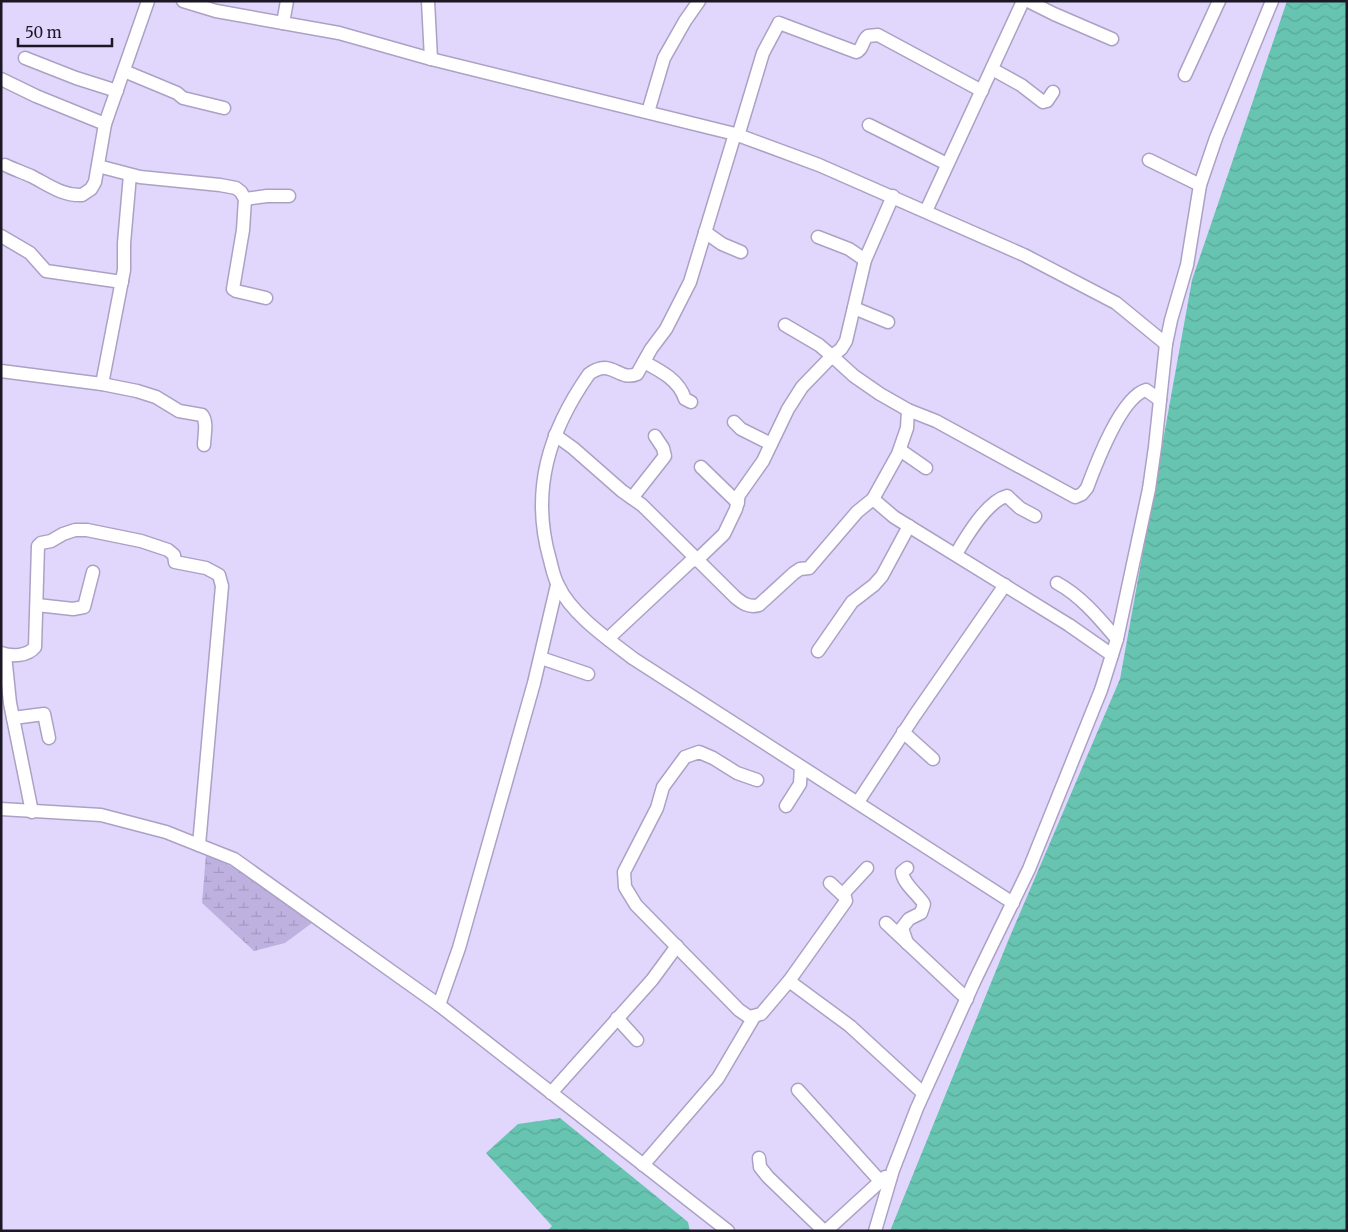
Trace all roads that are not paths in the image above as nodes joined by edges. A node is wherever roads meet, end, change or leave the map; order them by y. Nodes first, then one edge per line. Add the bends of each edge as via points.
1 (148, 1) edge
2 (184, 1) edge
3 (286, 1) edge
4 (428, 1) edge
5 (699, 1) edge
6 (1023, 1) edge
7 (1028, 1) edge
8 (1219, 1) edge
9 (1272, 1) edge
10 (283, 23) junction
11 (1112, 38) dead end
12 (25, 58) dead end
13 (431, 59) junction
14 (992, 69) junction
15 (124, 71) junction
16 (1185, 75) dead end
17 (1, 79) edge
18 (117, 91) junction
19 (982, 91) junction
20 (1053, 92) dead end
21 (224, 108) dead end
22 (648, 112) junction
23 (105, 124) junction
24 (869, 125) dead end
25 (737, 135) junction
26 (1149, 160) dead end
27 (947, 164) junction
28 (5, 166) dead end
29 (98, 166) junction
30 (130, 175) junction
31 (1200, 185) junction
32 (289, 196) dead end
33 (893, 196) junction
34 (245, 199) junction
35 (926, 211) junction
36 (705, 232) junction
37 (1, 236) edge
38 (818, 237) dead end
39 (741, 252) dead end
40 (865, 260) junction
41 (122, 282) junction
42 (266, 298) dead end
43 (854, 308) junction
44 (888, 322) dead end
45 (785, 325) dead end
46 (1166, 344) junction
47 (832, 356) junction
48 (644, 362) junction
49 (1, 371) edge
50 (102, 384) junction
51 (1160, 400) junction
52 (690, 402) dead end
53 (908, 410) junction
54 (734, 422) dead end
55 (555, 436) junction
56 (656, 436) dead end
57 (771, 444) junction
58 (204, 445) dead end
59 (900, 450) junction
60 (701, 467) dead end
61 (926, 468) dead end
62 (632, 498) junction
63 (873, 499) junction
64 (738, 502) junction
65 (1035, 516) dead end
66 (909, 526) junction
67 (956, 554) junction
68 (698, 560) junction
69 (94, 572) dead end
70 (1057, 583) dead end
71 (558, 585) junction
72 (1005, 585) junction
73 (37, 605) junction
74 (1117, 639) junction
75 (609, 640) junction
76 (818, 651) dead end
77 (3, 654) edge
78 (1112, 655) junction
79 (541, 658) junction
80 (588, 674) dead end
81 (13, 718) junction
82 (903, 732) junction
83 (49, 738) dead end
84 (933, 758) dead end
85 (801, 767) junction
86 (757, 780) dead end
87 (858, 802) junction
88 (786, 806) dead end
89 (1, 809) edge
90 (32, 812) junction
91 (199, 845) junction
92 (868, 868) dead end
93 (907, 868) dead end
94 (830, 883) dead end
95 (843, 894) junction
96 (1013, 903) junction
97 (886, 923) dead end
98 (907, 943) junction
99 (677, 946) junction
100 (789, 981) junction
101 (967, 999) junction
102 (439, 1005) junction
103 (754, 1017) junction
104 (617, 1018) junction
105 (637, 1040) dead end
106 (798, 1090) dead end
107 (551, 1093) junction
108 (923, 1093) junction
109 (758, 1158) dead end
110 (643, 1165) junction
111 (893, 1170) junction
112 (880, 1182) junction
113 (728, 1231) edge
114 (825, 1231) edge
115 (875, 1231) edge

1 - 15 street
2 - 10 street via 216,11
3 - 10 street
4 - 13 street
5 - 22 street via 664,58
6 - 14 street
7 - 11 street
8 - 16 street
9 - 31 street
10 - 13 street via 339,33
12 - 18 street
13 - 22 street
14 - 19 street
14 - 20 street via 1043,102
15 - 18 street
15 - 21 street via 183,98
17 - 23 street
18 - 23 street
19 - 25 street via 878,35 868,36 856,52 779,23 763,53
19 - 27 street
22 - 25 street
23 - 29 street
24 - 27 street
25 - 33 street
25 - 36 street
26 - 31 street
27 - 35 street
28 - 29 street via 54,189 79,195 92,188
29 - 30 street
30 - 34 street via 234,187
30 - 41 street
31 - 46 street via 1187,265
32 - 34 street
33 - 35 street
33 - 40 street
34 - 42 street via 233,289
35 - 46 street via 1024,255 1116,303
36 - 39 street
36 - 48 street via 690,282
37 - 41 street via 30,253 46,271
38 - 40 street via 849,249
40 - 43 street
41 - 50 street
43 - 44 street
43 - 47 street via 846,342
45 - 47 street
46 - 51 street
47 - 53 street via 871,388
47 - 57 street via 797,394
48 - 52 street via 676,382 684,399
48 - 55 street via 634,376 604,367 589,374
49 - 50 street
50 - 58 street via 150,395 179,411 202,415 206,422
51 - 53 street via 1146,390 1136,396 1113,428 1087,488 1075,497 936,421
51 - 74 street via 1149,489
53 - 59 street via 907,428
54 - 57 street
55 - 62 street
55 - 71 street via 544,473 541,518
56 - 62 street via 666,456
57 - 64 street
59 - 61 street
59 - 63 street
60 - 64 street
62 - 68 street
63 - 66 street
63 - 68 street via 857,512 809,568 794,573 756,606 746,605 735,597
64 - 68 street via 724,534
65 - 67 street via 1008,496 1002,498 978,518
66 - 67 street
66 - 76 street via 882,576 857,596
67 - 72 street
68 - 75 street via 684,567
69 - 73 street via 84,607
70 - 74 street via 1093,612
71 - 75 street via 578,612
71 - 79 street
72 - 78 street
72 - 82 street
73 - 77 street via 35,647 26,654
73 - 91 street via 39,544 75,530 146,542 168,550 174,555 175,562 206,568 219,575 222,586
74 - 78 street
75 - 85 street
77 - 81 street
78 - 96 street via 1085,731
79 - 80 street
79 - 102 street via 459,948
81 - 83 street via 44,714
81 - 90 street
82 - 84 street
82 - 87 street
85 - 87 street
85 - 88 street via 800,784
86 - 99 street via 737,773 700,752 685,757 663,787 657,808 624,872 625,887 636,905
87 - 96 street
89 - 90 street
90 - 91 street via 101,815 166,832
91 - 102 street via 234,859
92 - 95 street
93 - 98 street via 902,872 903,878 924,904 921,913 902,928
94 - 95 street
95 - 100 street via 846,901
96 - 101 street
97 - 98 street
98 - 101 street
99 - 103 street via 739,1010
99 - 104 street via 652,980
100 - 103 street via 761,1014
100 - 108 street via 850,1026
101 - 108 street
102 - 107 street
103 - 110 street via 718,1078
104 - 105 street
104 - 107 street
106 - 112 street
107 - 110 street
108 - 111 street
109 - 114 street via 768,1177
110 - 113 street
111 - 112 street
111 - 115 street
112 - 114 street

